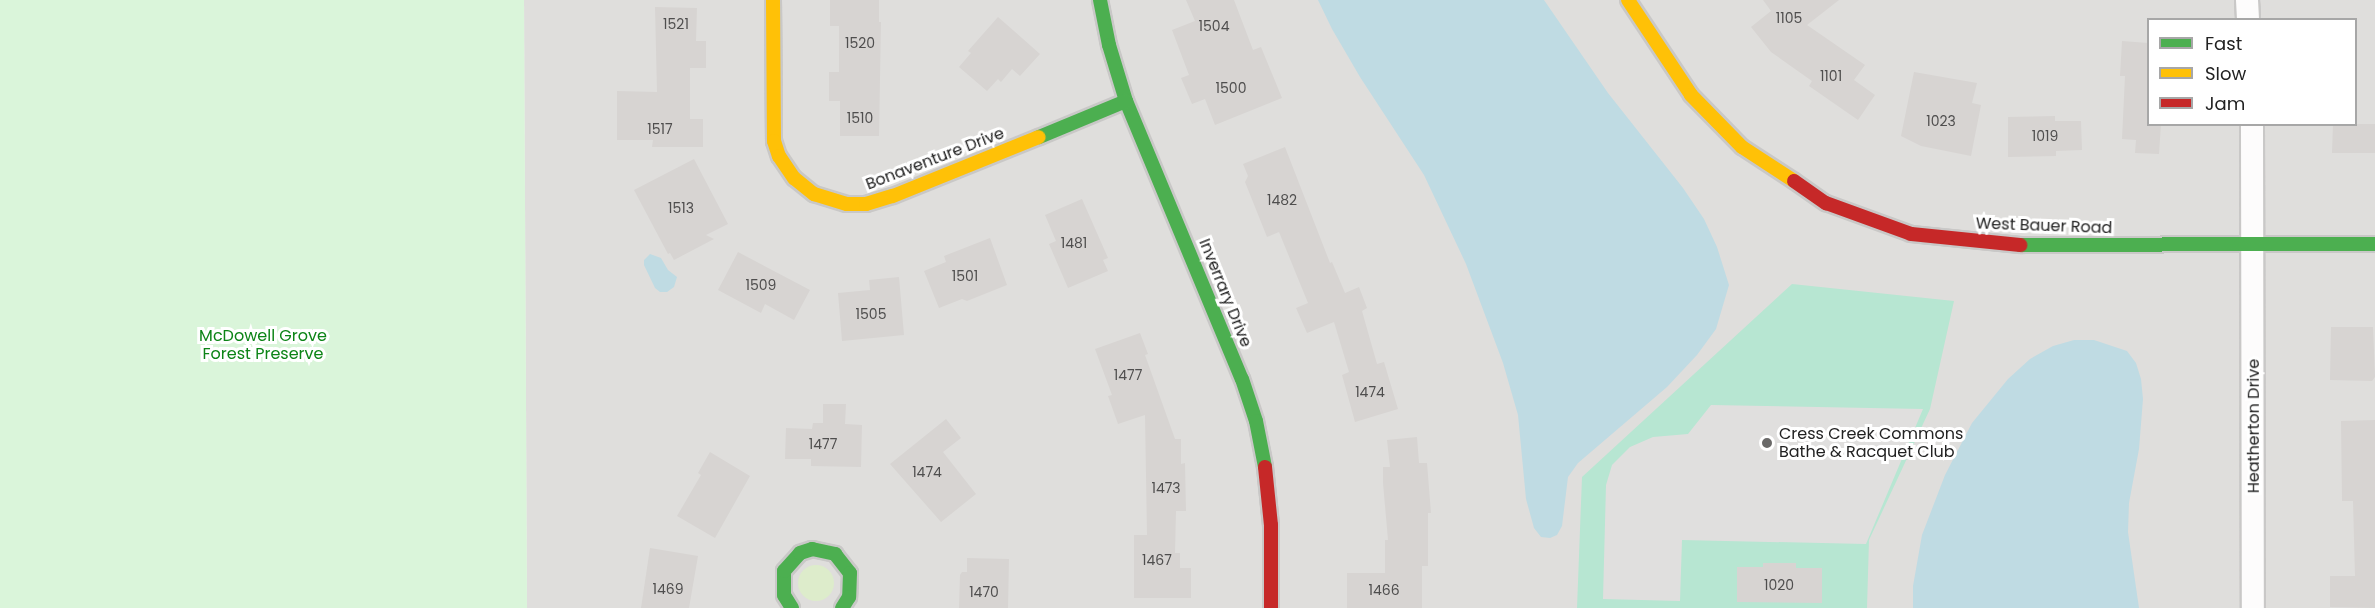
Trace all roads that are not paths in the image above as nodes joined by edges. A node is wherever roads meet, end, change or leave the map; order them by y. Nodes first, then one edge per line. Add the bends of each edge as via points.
1 (773, 0) edge
2 (1100, 0) edge
3 (1628, 0) edge
4 (2247, 0) edge
5 (2248, 18) edge
6 (1126, 101) junction
7 (2252, 126) edge
8 (2254, 244) junction
9 (2375, 244) edge
10 (792, 608) edge
11 (842, 608) edge
12 (1271, 608) edge
13 (2253, 608) edge

1 - 6 street, Bonaventure Drive via 772,114 779,156 794,178 814,194 847,204 866,204 893,196
2 - 6 street, Inverrary Drive
3 - 8 street, West Bauer Road via 1691,95 1742,147 1826,203 1911,234 2009,245
4 - 5 street
6 - 12 street, Inverrary Drive via 1256,421 1267,475
7 - 8 street, Heatherton Drive
8 - 9 street, West Bauer Road
8 - 13 street, Heatherton Drive
10 - 11 street via 784,595 784,571 795,557 812,549 835,554 850,573 849,597

